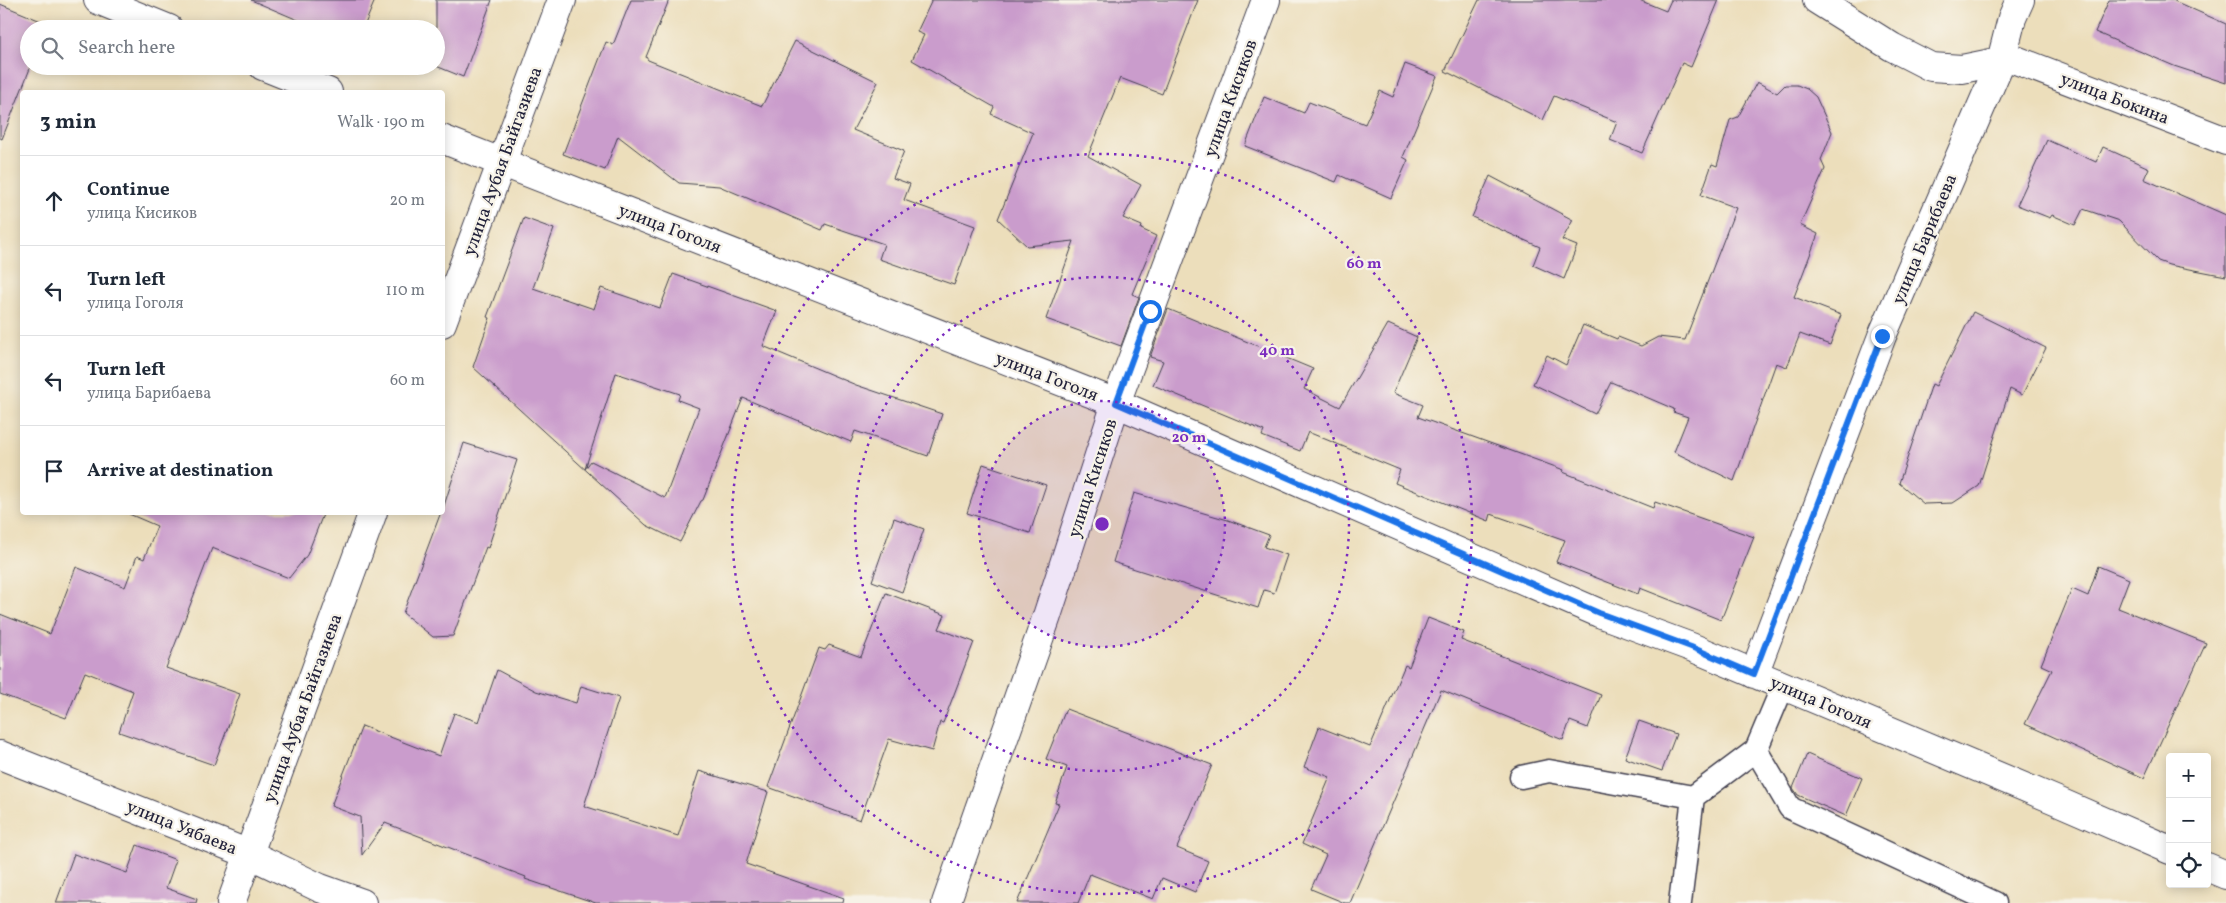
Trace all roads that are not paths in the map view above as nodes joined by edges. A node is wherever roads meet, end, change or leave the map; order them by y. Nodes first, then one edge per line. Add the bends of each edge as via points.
1 (98, 0) edge
2 (562, 0) edge
3 (1266, 0) edge
4 (1817, 0) edge
5 (2020, 0) edge
6 (147, 20) edge
7 (2002, 58) junction
8 (286, 75) edge
9 (323, 90) edge
10 (445, 139) edge
11 (2226, 141) edge
12 (501, 162) junction
13 (445, 314) edge
14 (1116, 403) junction
15 (372, 515) edge
16 (1754, 674) junction
17 (1783, 686) junction
18 (1756, 750) junction
19 (0, 756) edge
20 (1521, 776) dead end
21 (1693, 797) junction
22 (2166, 848) edge
23 (249, 854) junction
24 (2211, 869) edge
25 (2226, 875) edge
26 (231, 903) edge
27 (362, 903) edge
28 (946, 903) edge
29 (1680, 903) edge
30 (1995, 903) edge

1 - 6 street
2 - 12 street, улица Аубая Байгазиева
3 - 14 street, улица Кисиков
4 - 7 street via 1892,47 1931,67 1962,69
5 - 7 street, улица Барибаева
7 - 11 street, улица Бокина
7 - 16 street, улица Барибаева via 1882,336
8 - 9 street
10 - 12 street, улица Гоголя
12 - 13 street, улица Аубая Байгазиева
12 - 14 street, улица Гоголя
14 - 16 street, улица Гоголя via 1590,609
14 - 28 street, улица Кисиков via 1047,616
15 - 23 street, улица Аубая Байгазиева
16 - 17 street, улица Гоголя
17 - 18 lane
17 - 22 street, улица Гоголя
18 - 21 lane
18 - 30 lane via 1790,808
19 - 23 street, улица Уябаева
20 - 21 lane via 1549,771
21 - 29 lane
23 - 26 street, улица Аубая Байгазиева
23 - 27 street, улица Уябаева via 320,888
24 - 25 street

